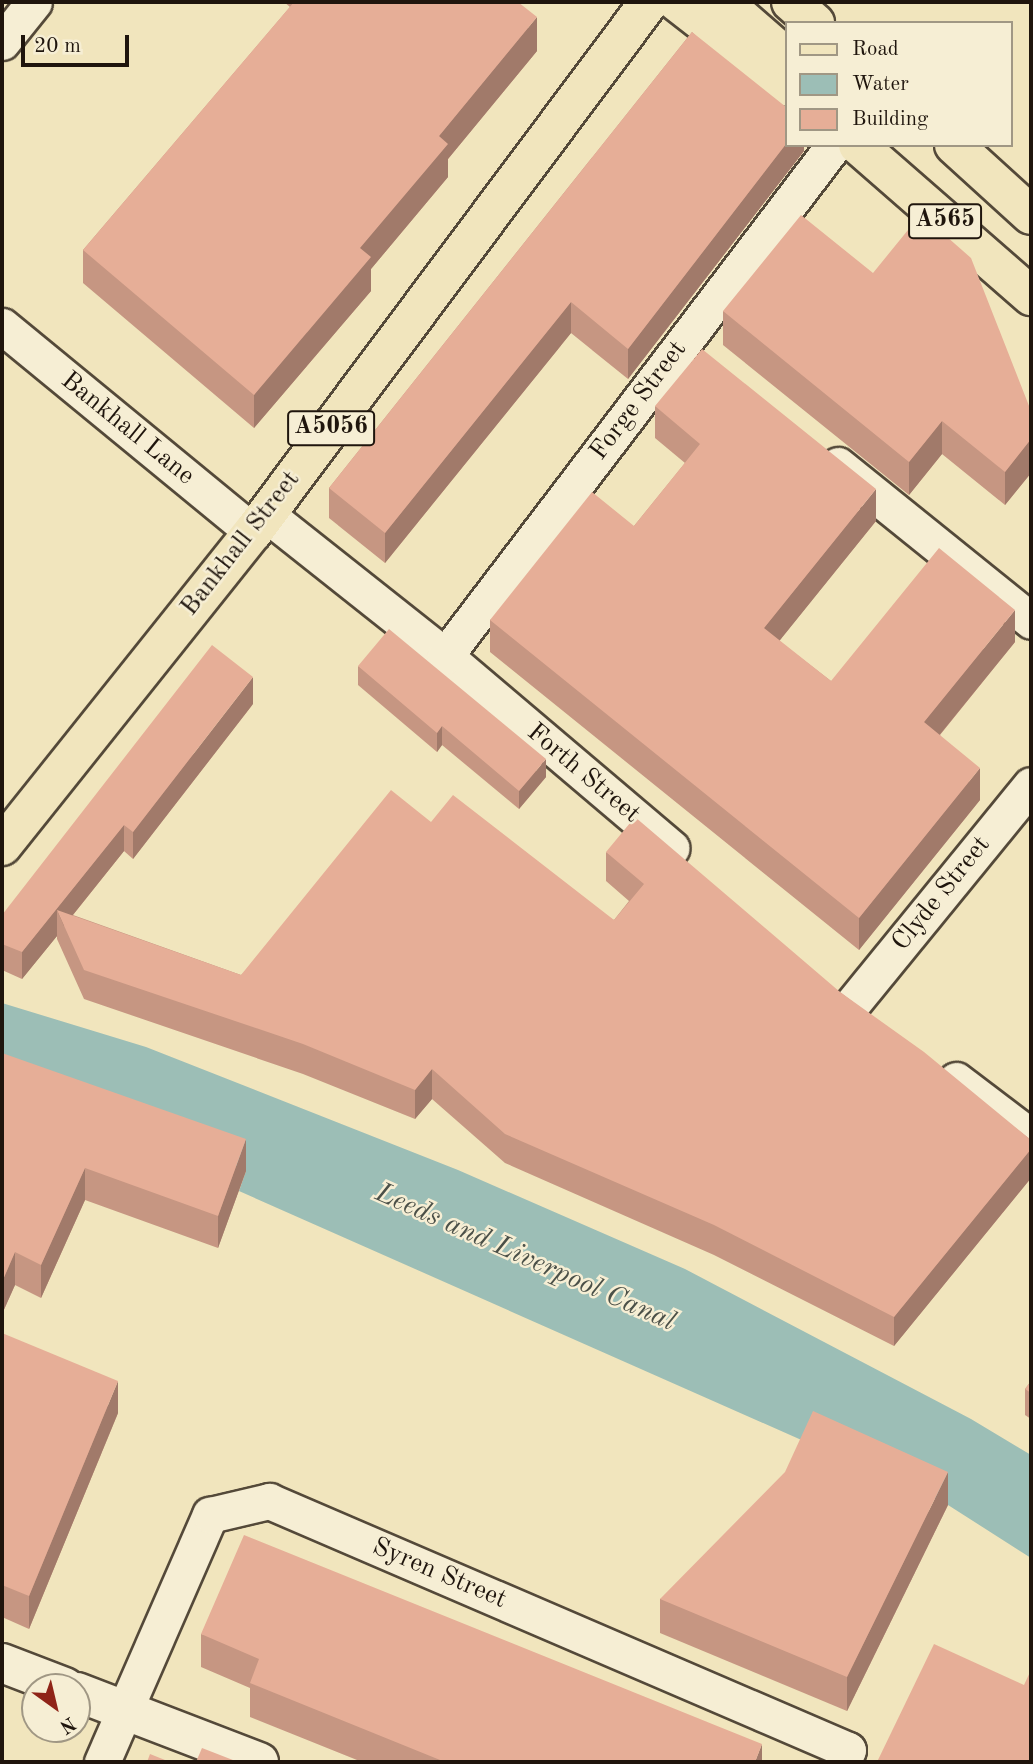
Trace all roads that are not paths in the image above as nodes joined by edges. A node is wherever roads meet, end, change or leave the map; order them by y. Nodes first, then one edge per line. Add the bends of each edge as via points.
1 (34, 2) edge
2 (649, 2) edge
3 (677, 2) edge
4 (723, 2) edge
5 (791, 2) edge
6 (813, 21) edge
7 (2, 42) edge
8 (785, 56) edge
9 (785, 87) edge
10 (833, 147) edge
11 (860, 147) edge
12 (889, 147) edge
13 (956, 147) edge
14 (1031, 215) edge
15 (964, 237) junction
16 (1031, 296) edge
17 (2, 326) edge
18 (815, 446) edge
19 (259, 523) junction
20 (1031, 621) edge
21 (445, 656) junction
22 (1031, 785) edge
23 (2, 846) edge
24 (696, 870) edge
25 (854, 1003) edge
26 (931, 1062) edge
27 (1031, 1137) edge
28 (2, 1663) edge
29 (28, 1673) edge
30 (91, 1697) edge
31 (124, 1710) junction
32 (102, 1762) edge
33 (259, 1762) edge
34 (843, 1762) edge

1 - 7 street
2 - 19 main road, Bankhall Street / A5056
3 - 9 main road
4 - 8 main road
5 - 6 main road
10 - 21 street, Forge Street via 696,350
11 - 15 main road, A565
12 - 15 main road via 918,173
13 - 14 main road, A565
15 - 16 main road, A565
17 - 19 street, Bankhall Lane
18 - 20 street
19 - 21 street, Forth Street
19 - 23 main road, Bankhall Street / A5056
21 - 24 street, Forth Street
22 - 25 street, Clyde Street
26 - 27 street
28 - 29 main road
30 - 31 main road
31 - 32 street
31 - 33 main road
31 - 34 street, Syren Street via 210,1515 269,1501 848,1750

